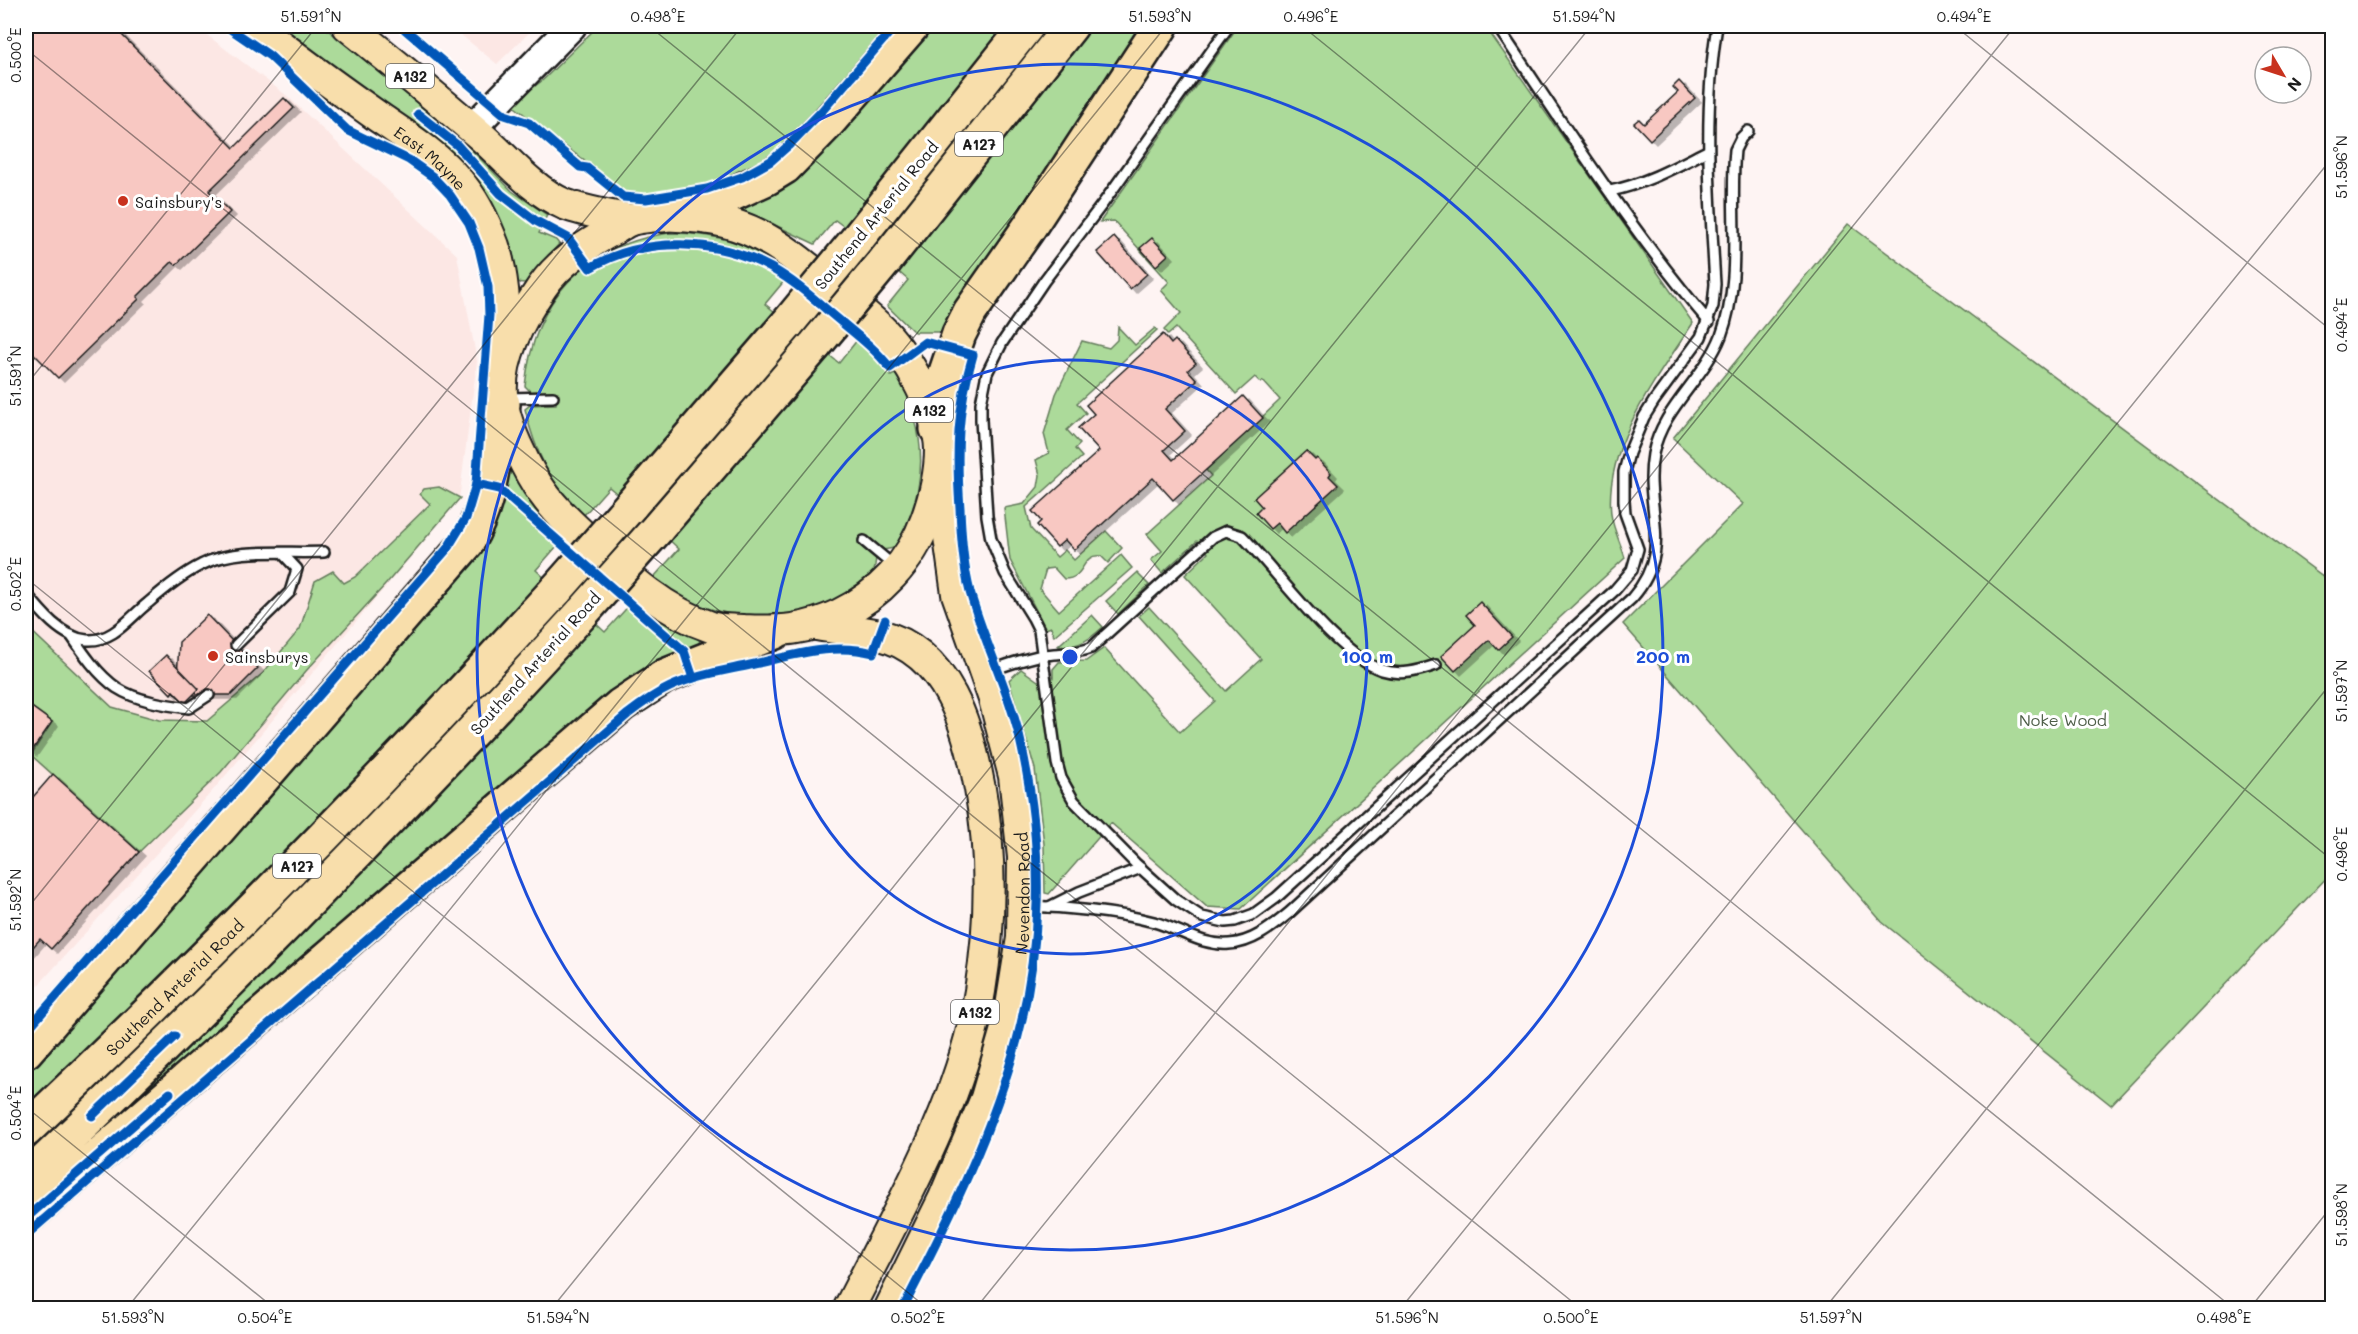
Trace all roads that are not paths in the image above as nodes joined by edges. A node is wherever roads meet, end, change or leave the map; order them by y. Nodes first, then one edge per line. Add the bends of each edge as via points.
1 (256, 26) edge
2 (348, 26) edge
3 (572, 26) edge
4 (912, 26) edge
5 (1027, 26) edge
6 (1071, 26) edge
7 (1161, 26) edge
8 (1229, 26) edge
9 (1497, 26) edge
10 (1717, 26) edge
11 (472, 128) junction
12 (1748, 131) dead end
13 (1707, 151) junction
14 (1610, 191) junction
15 (663, 215) junction
16 (631, 220) junction
17 (1709, 322) junction
18 (507, 354) junction
19 (553, 397) dead end
20 (502, 401) junction
21 (937, 429) junction
22 (939, 466) junction
23 (864, 541) dead end
24 (324, 552) dead end
25 (283, 554) junction
26 (898, 569) junction
27 (27, 596) edge
28 (817, 625) junction
29 (776, 632) junction
30 (71, 635) junction
31 (236, 645) dead end
32 (1042, 656) junction
33 (1436, 665) dead end
34 (985, 673) junction
35 (209, 695) dead end
36 (1142, 868) junction
37 (1036, 907) junction
38 (26, 1051) edge
39 (26, 1130) edge
40 (26, 1179) edge
41 (26, 1218) edge
42 (849, 1308) edge
43 (890, 1308) edge

1 - 18 main road, East Mayne / A132 via 423,148 460,183 494,247 502,283
2 - 11 main road, A132
3 - 11 street
4 - 15 highway via 785,167 737,192
5 - 39 highway, Southend Arterial Road / A127, bridge via 788,322 557,589 283,880
6 - 40 highway, Southend Arterial Road / A127, bridge via 816,344 583,612 296,916
7 - 21 highway via 970,312 945,375
8 - 32 lane via 1044,280 987,373 981,420 991,539 1005,573 1034,618
9 - 14 lane
10 - 13 lane via 1708,83
11 - 16 main road, A132 via 548,196 584,210
12 - 37 lane via 1735,150 1733,263 1726,319 1709,357 1677,402 1657,440 1652,477 1655,558 1632,598 1289,913 1258,936 1230,944 1204,942 1136,918
13 - 14 lane via 1649,180
13 - 17 lane via 1714,284
14 - 17 lane
15 - 16 main road, A132
15 - 21 main road, A132 via 718,220 751,231 822,279 877,326 905,358
16 - 18 main road, A132 via 578,251 548,279
17 - 36 lane via 1691,354 1644,417 1629,453 1624,472 1624,501 1638,549 1632,570 1614,591 1254,914 1225,922 1202,916 1176,900
18 - 20 main road, A132
19 - 20 lane
20 - 29 main road, A132 via 520,451 541,491 640,587 672,610 715,628
20 - 38 highway via 483,510 467,543
21 - 22 main road, A132
22 - 26 main road, A132 via 923,529
22 - 34 main road, Nevendon Road / A132 via 951,567
23 - 26 lane
24 - 25 lane
25 - 30 lane via 241,553 201,565 107,636 87,640
25 - 31 lane via 297,569 290,592
26 - 28 main road, A132 via 858,606
27 - 30 lane via 54,624
28 - 29 main road, A132
28 - 42 main road, Nevendon Road / A132 via 880,635 903,645 932,666 951,695 968,734 987,830 990,884 980,993 968,1042 935,1134
29 - 41 highway via 665,676 621,705
30 - 35 lane via 83,654 116,688 131,695 189,708
32 - 33 lane via 1091,648 1213,537 1226,531 1242,536 1336,639 1367,664 1400,673
32 - 34 lane
32 - 36 lane via 1060,778 1074,801
34 - 37 main road, Nevendon Road / A132 via 1014,776
36 - 37 lane
37 - 43 main road, Nevendon Road / A132 via 992,1080 966,1148

